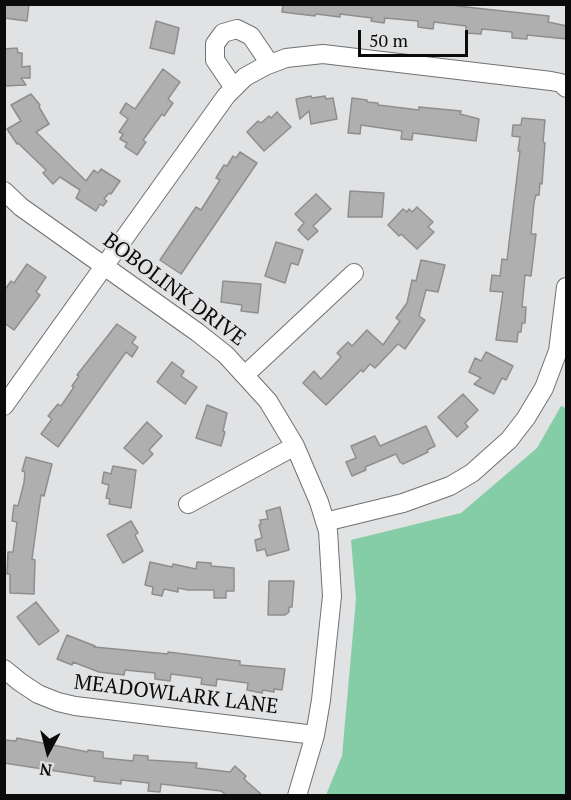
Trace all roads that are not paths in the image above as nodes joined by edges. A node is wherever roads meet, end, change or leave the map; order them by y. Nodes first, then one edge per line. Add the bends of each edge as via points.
1 (270, 64) junction
2 (234, 88) junction
3 (567, 88) edge
4 (4, 191) edge
5 (104, 266) junction
6 (354, 273) dead end
7 (567, 287) edge
8 (246, 374) junction
9 (4, 406) edge
10 (295, 446) junction
11 (188, 504) dead end
12 (325, 522) junction
13 (7, 676) edge
14 (315, 735) junction
15 (297, 795) edge

1 - 2 street via 245,77
1 - 2 street via 251,36 237,29 223,33 215,44 215,60
1 - 3 street via 323,54 551,81
2 - 5 street
4 - 5 street, BOBOLINK DRIVE
5 - 8 street, BOBOLINK DRIVE via 197,332
5 - 9 street
6 - 8 street
7 - 12 street via 558,351 544,388 503,446 450,486 403,503
8 - 10 street, BOBOLINK DRIVE
10 - 11 street
10 - 12 street, BOBOLINK DRIVE
12 - 14 street, BOBOLINK DRIVE via 332,596
13 - 14 street, MEADOWLARK LANE via 38,694 75,706
14 - 15 street, BOBOLINK DRIVE

